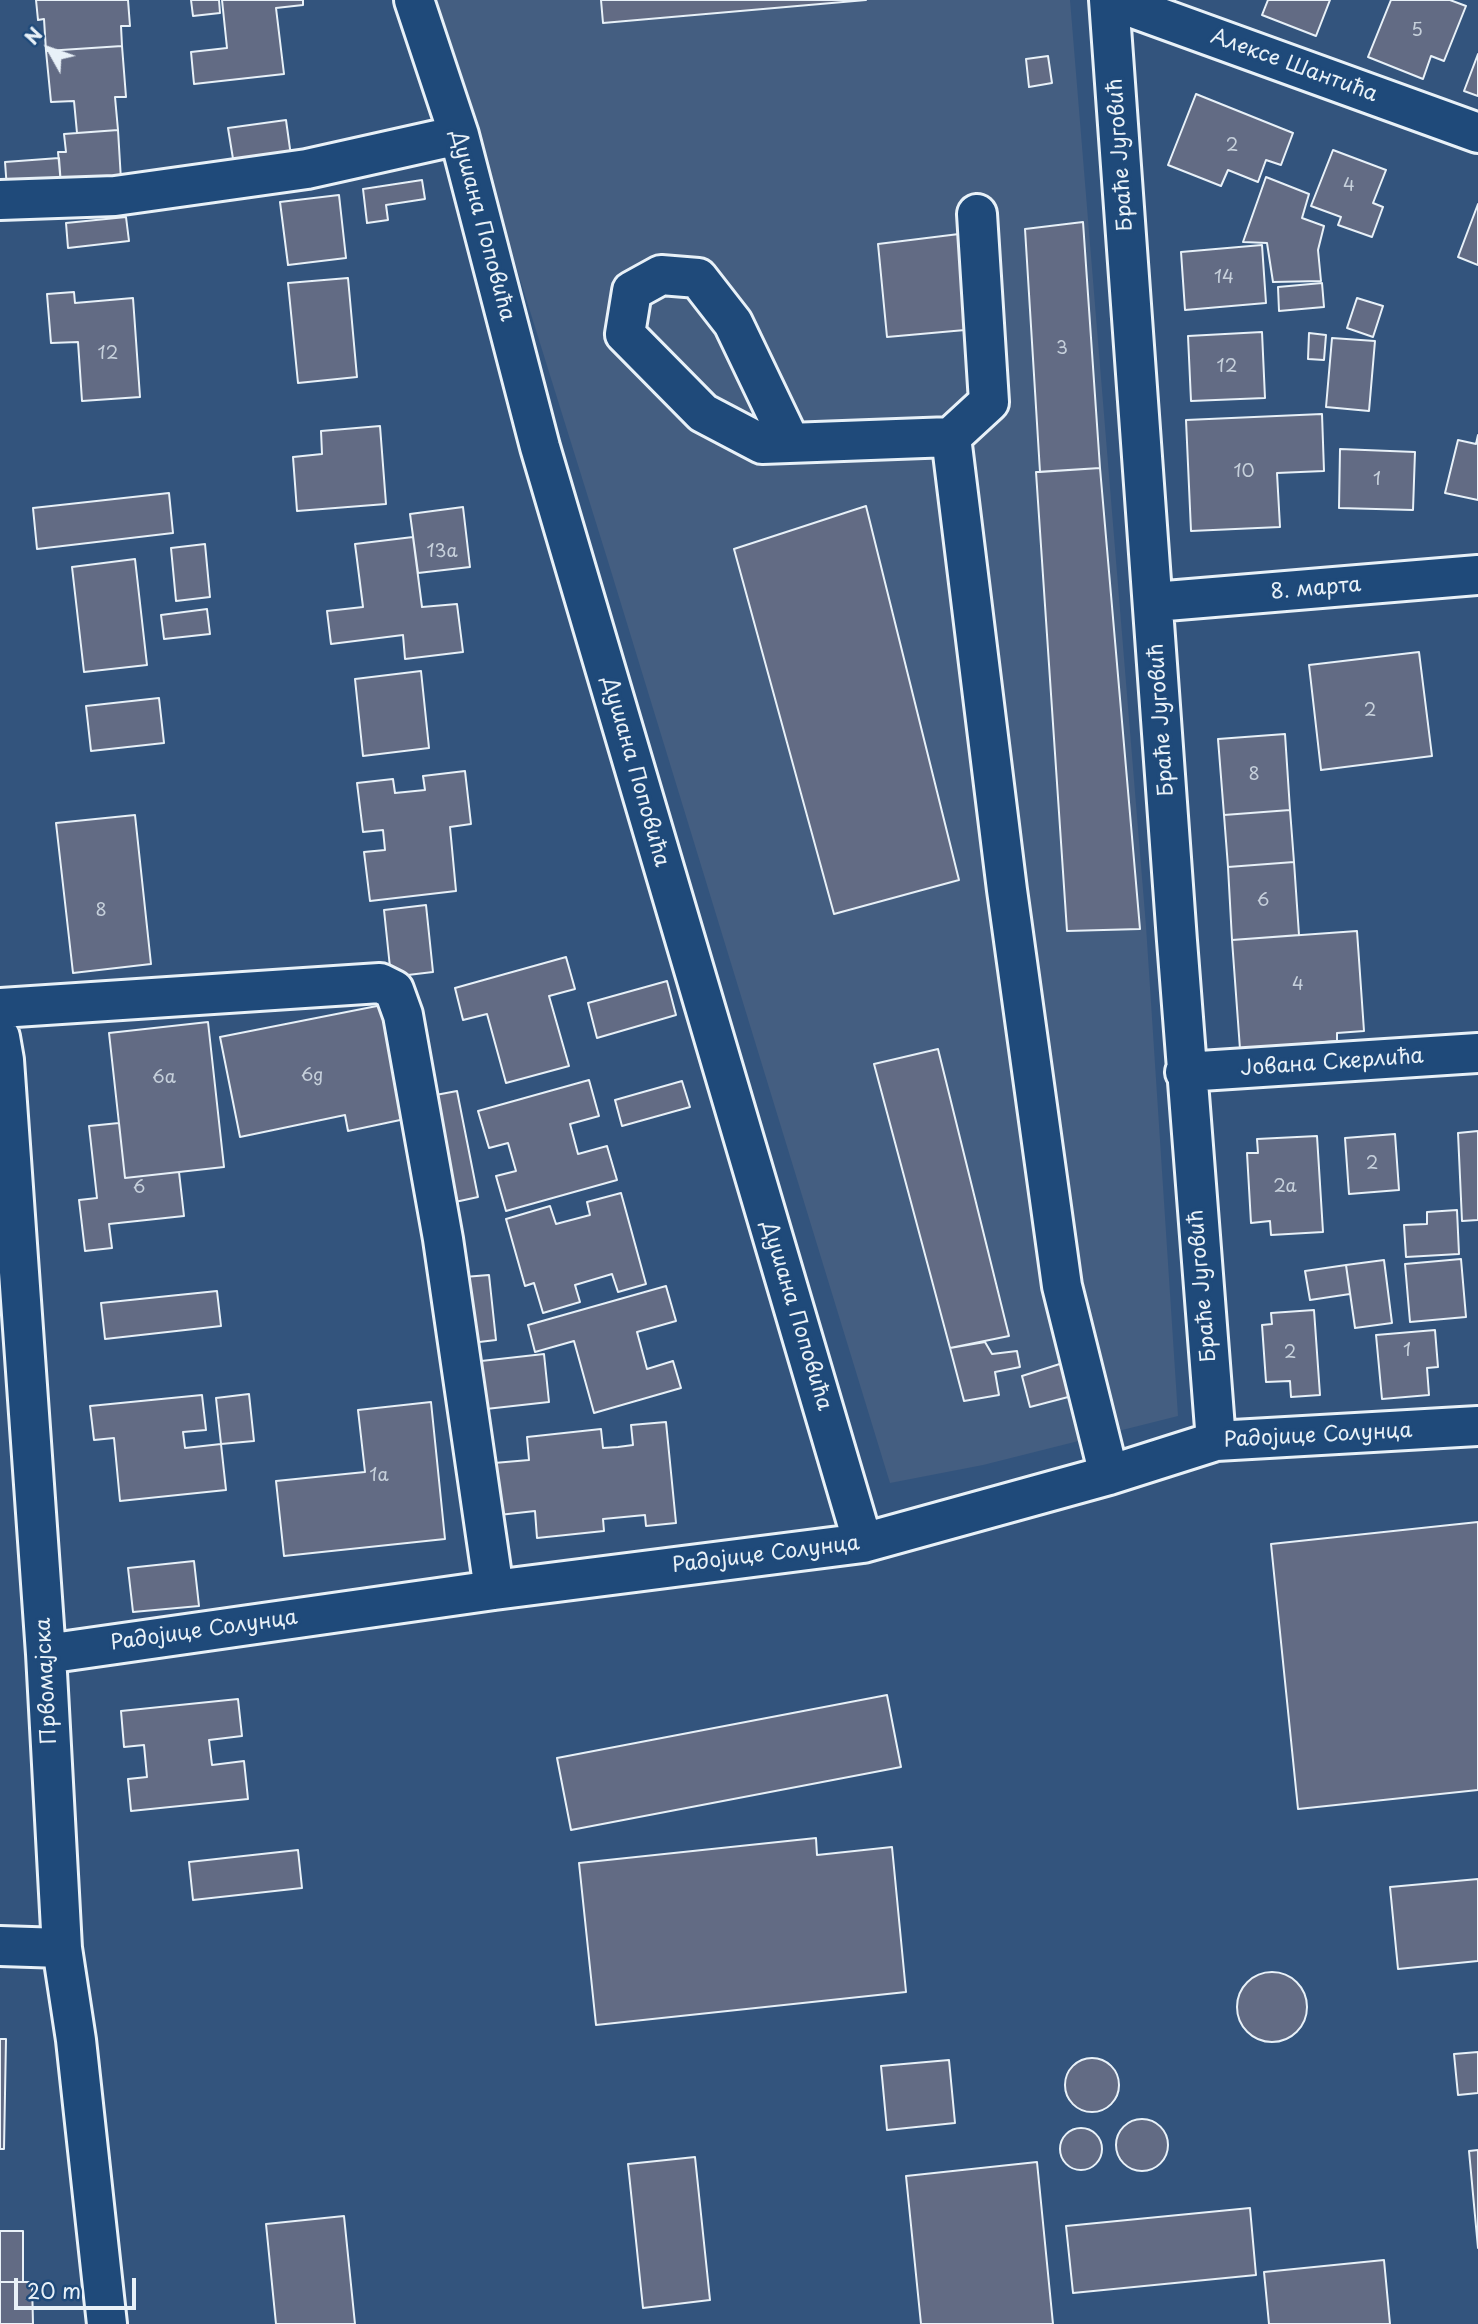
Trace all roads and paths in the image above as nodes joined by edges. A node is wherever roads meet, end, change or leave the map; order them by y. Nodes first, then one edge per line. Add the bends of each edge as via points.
1 (414, 0) edge
2 (1110, 0) edge
3 (1478, 133) edge
4 (459, 135) junction
5 (0, 200) edge
6 (977, 214) dead end
7 (951, 437) junction
8 (790, 442) junction
9 (1478, 575) edge
10 (1154, 602) junction
11 (0, 1008) edge
12 (0, 1037) edge
13 (1478, 1053) edge
14 (1185, 1072) junction
15 (1478, 1426) edge
16 (1216, 1441) junction
17 (1109, 1475) junction
18 (863, 1543) junction
19 (494, 1590) junction
20 (46, 1654) junction
21 (0, 1946) edge
22 (62, 1948) junction
23 (107, 2324) edge

1 - 4 street, Душана Поповића
2 - 3 street, Алексе Шантића
2 - 10 street, Браће Југовић
4 - 5 street via 307,169 116,196
4 - 18 street, Душана Поповића via 540,447
6 - 7 street via 989,402
7 - 8 street
7 - 17 street via 1062,1286
8 - 8 street via 762,444 703,413 625,334 632,290 661,275 698,278 733,323
9 - 10 street, 8. марта
10 - 14 street, Браће Југовић
11 - 19 street via 380,983 394,990 403,1016 443,1239
12 - 20 street, Првомајска
13 - 14 street, Јована Скерлића
14 - 16 street, Браће Југовић
15 - 16 street, Радојице Солунца
16 - 17 street, Радојице Солунца
17 - 18 street, Радојице Солунца
18 - 19 street, Радојице Солунца
19 - 20 street, Радојице Солунца
20 - 22 street, Првомајска
21 - 22 street
22 - 23 street, Првомајска

